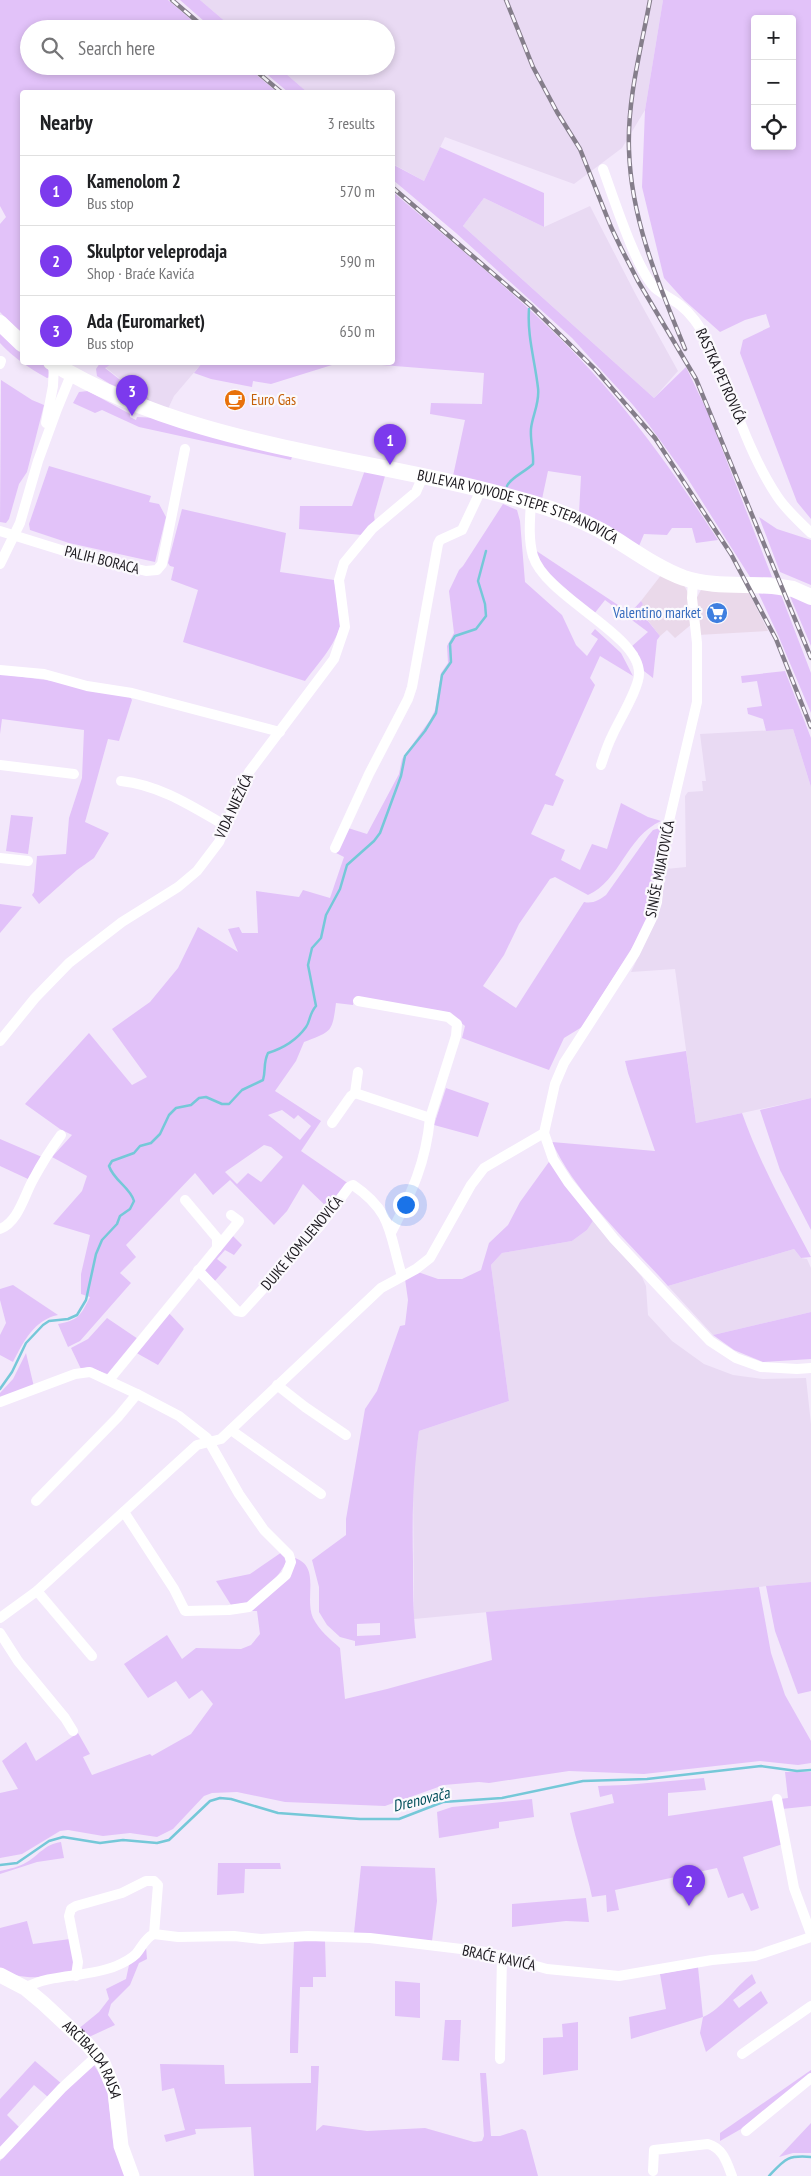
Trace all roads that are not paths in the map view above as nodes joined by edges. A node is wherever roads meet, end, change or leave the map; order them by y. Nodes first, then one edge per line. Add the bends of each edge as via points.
1 (603, 169) dead end
2 (0, 323) edge
3 (20, 342) edge
4 (53, 365) edge
5 (56, 365) edge
6 (71, 375) junction
7 (185, 449) dead end
8 (38, 461) junction
9 (423, 476) junction
10 (481, 490) junction
11 (531, 502) junction
12 (0, 531) edge
13 (811, 533) edge
14 (13, 536) junction
15 (0, 564) edge
16 (693, 580) junction
17 (811, 597) edge
18 (0, 670) edge
19 (280, 732) junction
20 (0, 765) edge
21 (601, 765) dead end
22 (74, 774) dead end
23 (121, 781) dead end
24 (226, 826) junction
25 (335, 848) dead end
26 (0, 858) edge
27 (28, 861) dead end
28 (358, 1001) dead end
29 (0, 1041) edge
30 (358, 1072) dead end
31 (355, 1093) junction
32 (430, 1118) junction
33 (332, 1123) dead end
34 (544, 1133) junction
35 (61, 1135) dead end
36 (185, 1200) dead end
37 (231, 1215) dead end
38 (0, 1229) edge
39 (392, 1231) junction
40 (217, 1248) junction
41 (198, 1270) junction
42 (402, 1276) junction
43 (811, 1368) edge
44 (109, 1380) junction
45 (277, 1385) junction
46 (137, 1394) junction
47 (0, 1402) edge
48 (231, 1430) junction
49 (346, 1435) dead end
50 (209, 1442) junction
51 (321, 1494) dead end
52 (36, 1500) dead end
53 (124, 1512) junction
54 (37, 1592) junction
55 (2, 1613) edge
56 (0, 1633) edge
57 (92, 1656) dead end
58 (73, 1731) dead end
59 (777, 1799) dead end
60 (154, 1934) junction
61 (811, 1936) edge
62 (502, 1955) junction
63 (0, 1975) edge
64 (76, 1976) junction
65 (25, 1988) junction
66 (811, 2006) edge
67 (742, 2054) dead end
68 (98, 2055) junction
69 (500, 2059) dead end
70 (811, 2078) edge
71 (746, 2131) dead end
72 (0, 2154) edge
73 (653, 2171) dead end
74 (132, 2176) edge
75 (732, 2176) edge

1 - 13 street, RASTKA PETROVIĆA via 644,271 655,288 682,307 699,325 769,484
2 - 3 main road
4 - 8 street via 53,386
5 - 6 main road, BULEVAR VOJVODE STEPE STEPANOVIĆA
6 - 8 street
6 - 9 main road, BULEVAR VOJVODE STEPE STEPANOVIĆA via 121,398 191,423 249,439
7 - 14 street, PALIH BORACA via 162,564 157,570 146,571
8 - 14 street via 20,523
9 - 10 main road, BULEVAR VOJVODE STEPE STEPANOVIĆA
9 - 19 street, VIDA NJEŽIĆA via 416,492 372,529 344,563 339,580 346,622 343,636 334,659
10 - 11 main road, BULEVAR VOJVODE STEPE STEPANOVIĆA
10 - 25 street via 462,530 438,544 408,699
11 - 16 main road, BULEVAR VOJVODE STEPE STEPANOVIĆA via 578,519 668,571
11 - 21 street via 531,545 537,565 564,594 622,642 639,671
12 - 14 street, PALIH BORACA
14 - 15 street
16 - 17 main road, BULEVAR VOJVODE STEPE STEPANOVIĆA via 780,586
16 - 34 street, SINIŠE MIJATOVIĆA via 697,702 662,841 657,902 635,953 564,1063 555,1084
18 - 19 street via 44,674 87,686 132,692
19 - 24 street, VIDA NJEŽIĆA via 249,772
20 - 22 street
23 - 24 street via 138,783 169,794
24 - 29 street, VIDA NJEŽIĆA via 219,842 189,879 122,922 69,963
26 - 27 street
28 - 32 street via 448,1017 457,1024
30 - 31 street
31 - 32 street
31 - 33 street
32 - 39 street via 422,1164
34 - 42 street via 484,1168 430,1258
34 - 43 street via 553,1159 568,1182 614,1239 710,1341 736,1358 761,1367
35 - 38 street via 33,1179 15,1216
36 - 40 street via 217,1238
37 - 40 street via 239,1222
39 - 41 street, DUJKE KOMLJENOVIĆA via 376,1205 352,1185 320,1226 242,1312 237,1311
39 - 42 street, DUJKE KOMLJENOVIĆA
40 - 41 street
41 - 44 street
42 - 45 street via 381,1288
44 - 46 street
44 - 47 street via 81,1372
45 - 48 street
45 - 49 street
46 - 50 street via 179,1416
46 - 52 street
48 - 50 street via 219,1440
48 - 51 street
50 - 53 street via 197,1445
50 - 53 street via 259,1523 290,1558 286,1575 259,1600 240,1609 185,1611
53 - 54 street
54 - 55 street
54 - 57 street
56 - 58 street
59 - 61 street via 794,1888
60 - 62 street, BRAĆE KAVIĆA via 261,1939 308,1936 370,1938
60 - 64 street via 126,1962
60 - 64 street via 158,1885 154,1881 76,1906 69,1916 78,1962
61 - 62 street, BRAĆE KAVIĆA via 754,1956 619,1976 547,1969
62 - 69 street
63 - 65 street, ARČIBALDA RAJSA
64 - 65 street via 40,1981
65 - 68 street, ARČIBALDA RAJSA
66 - 67 street
68 - 72 street
68 - 74 street, ARČIBALDA RAJSA via 116,2092 121,2146
70 - 71 street
73 - 75 street via 654,2150 708,2144 717,2147

